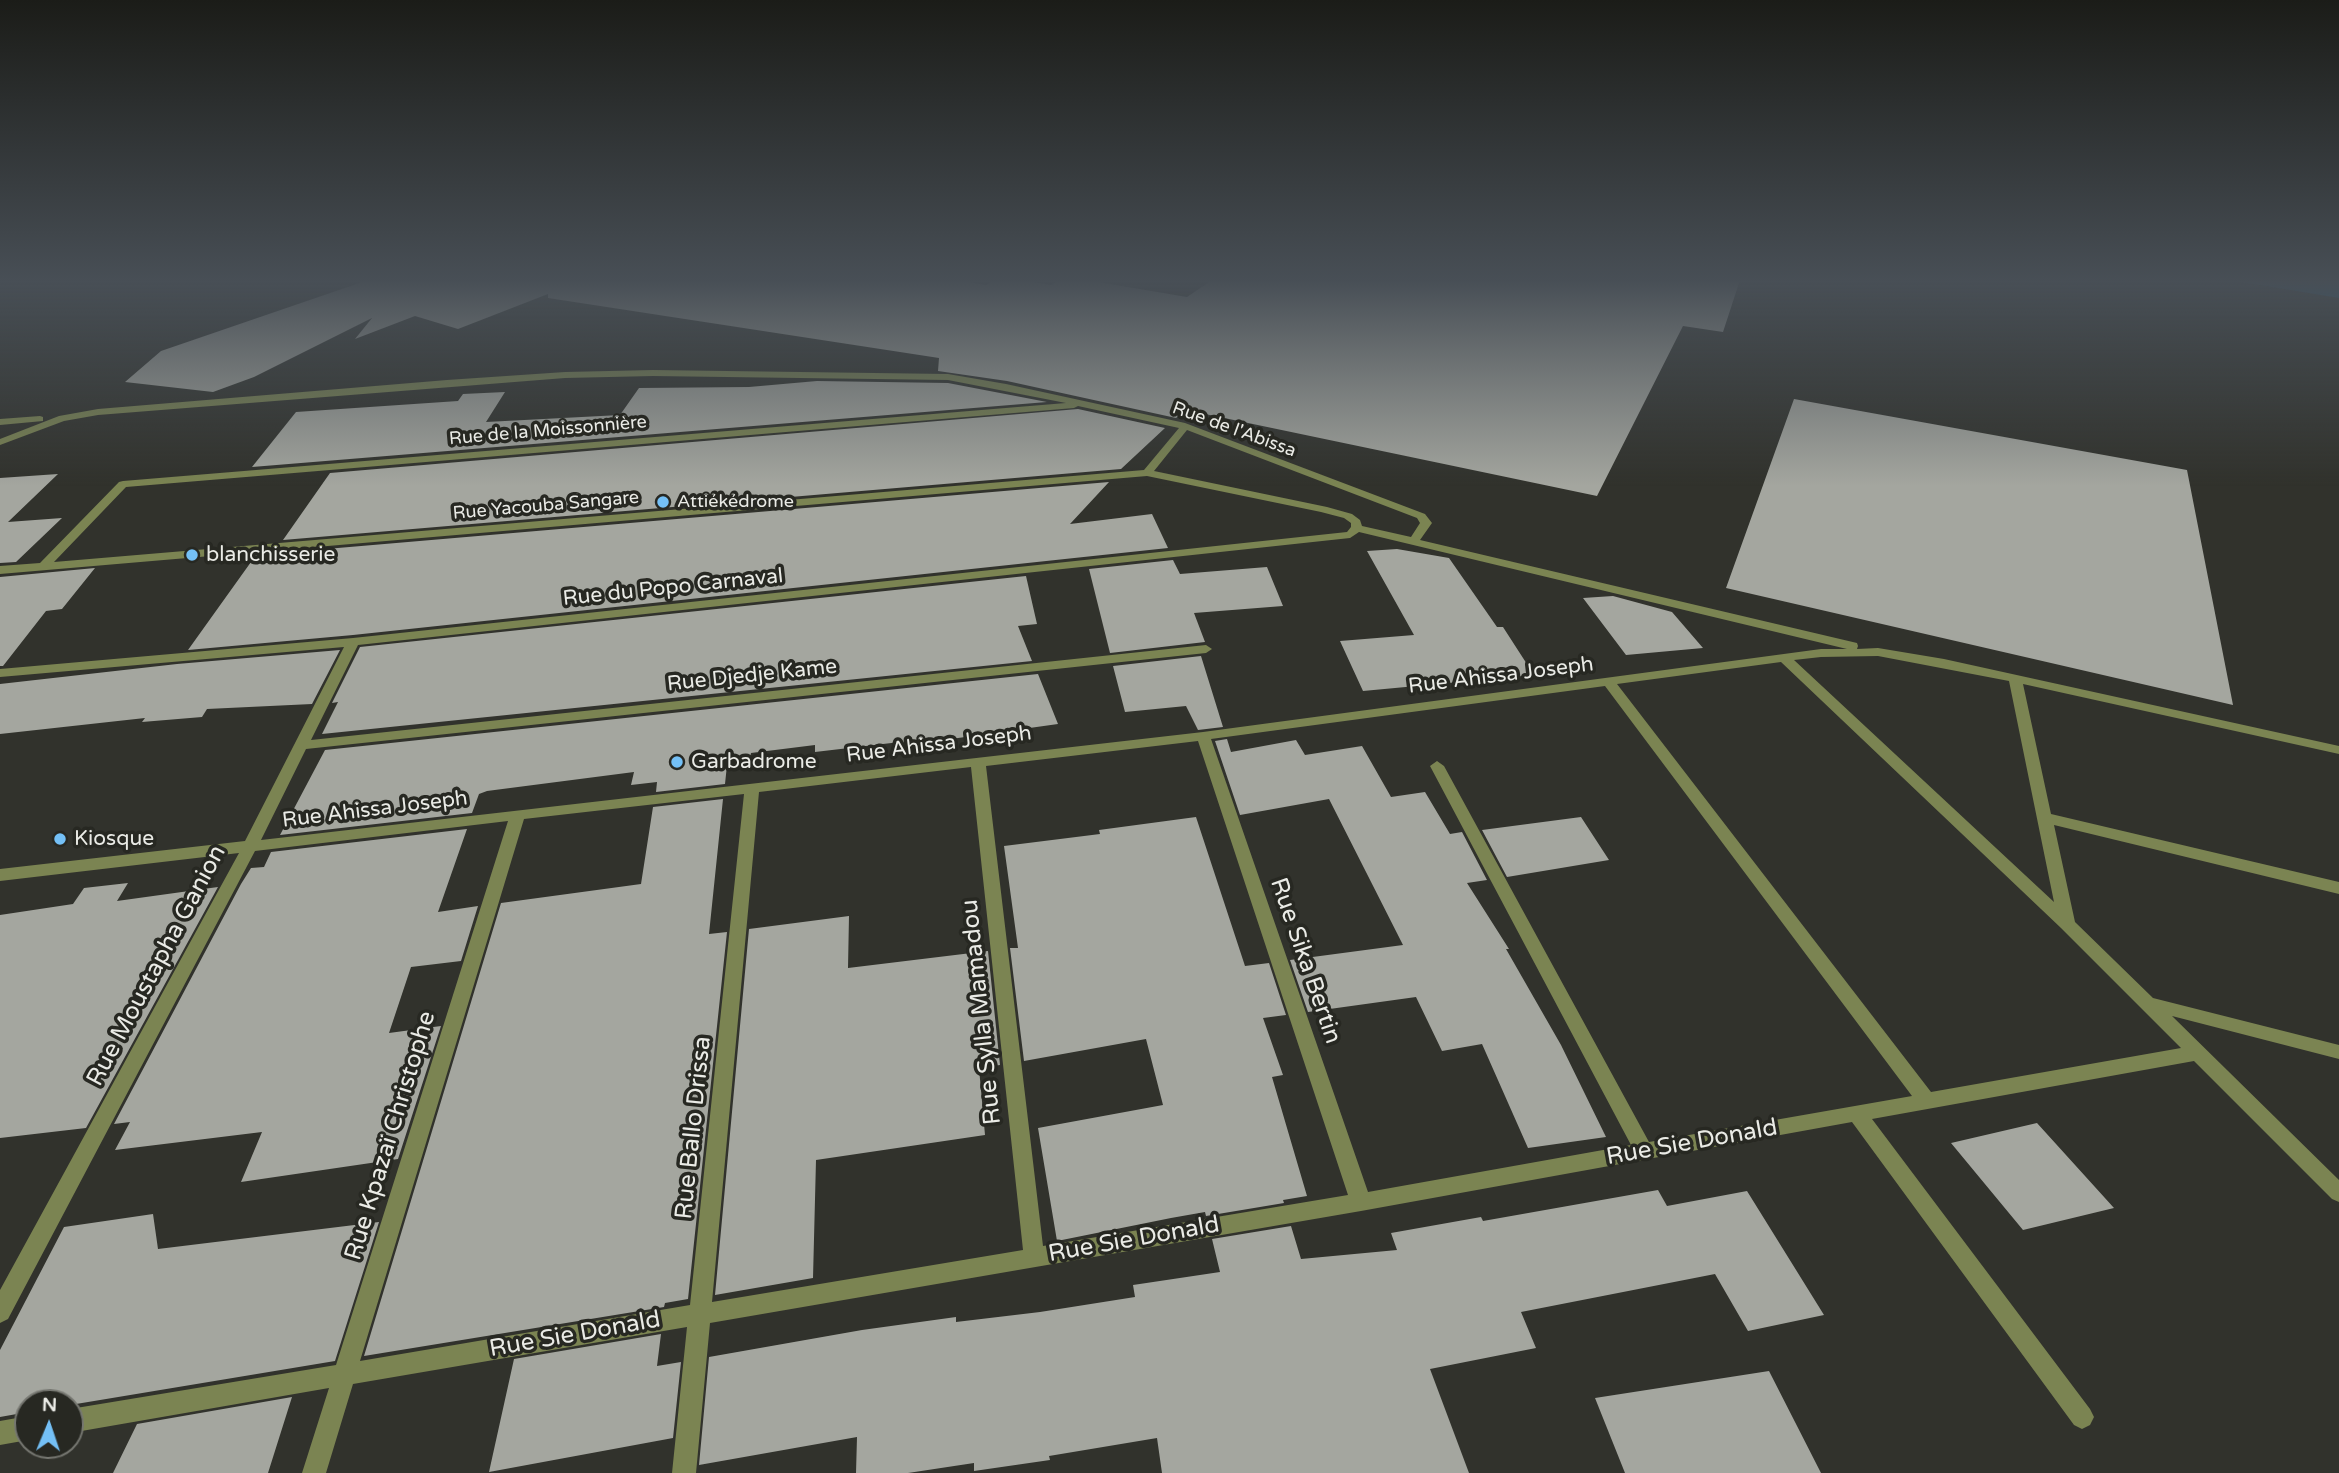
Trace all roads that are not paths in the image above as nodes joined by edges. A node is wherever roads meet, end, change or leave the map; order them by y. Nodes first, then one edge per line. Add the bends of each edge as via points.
1 (1090, 404) junction
2 (62, 418) junction
3 (0, 422) edge
4 (1185, 426) junction
5 (0, 442) edge
6 (1142, 474) junction
7 (1353, 532) junction
8 (1413, 542) junction
9 (43, 567) junction
10 (0, 570) edge
11 (353, 642) junction
12 (1206, 649) dead end
13 (1878, 652) junction
14 (1784, 658) junction
15 (0, 673) edge
16 (2015, 678) junction
17 (1609, 683) junction
18 (1203, 736) junction
19 (302, 745) junction
20 (2339, 750) edge
21 (978, 761) junction
22 (1437, 766) dead end
23 (752, 788) junction
24 (518, 815) junction
25 (2046, 818) junction
26 (250, 846) junction
27 (0, 875) edge
28 (2339, 888) edge
29 (2067, 924) junction
30 (2145, 1003) junction
31 (2339, 1052) edge
32 (2196, 1053) junction
33 (1927, 1101) junction
34 (1857, 1114) junction
35 (1644, 1152) junction
36 (2339, 1193) edge
37 (1361, 1202) junction
38 (1034, 1257) junction
39 (0, 1312) edge
40 (700, 1314) junction
41 (345, 1374) junction
42 (2082, 1417) dead end
43 (84, 1419) edge
44 (314, 1473) edge
45 (684, 1473) edge

1 - 2 street, Rue de l'Abissa via 948,377 653,373 447,383 142,407
1 - 4 street, Rue de l'Abissa
1 - 9 street, Rue de la Moissonnière via 123,484
2 - 3 street
2 - 5 street, Rue de l'Abissa
4 - 6 street
4 - 8 street, Rue de l'Abissa via 1421,516 1426,523
6 - 7 street, Rue Yacouba Sangare via 1323,509 1356,522
6 - 9 street, Rue Yacouba Sangare
7 - 8 street
7 - 11 street, Rue du Popo Carnaval
8 - 13 street
9 - 10 street, Rue Yacouba Sangare
11 - 15 street, Rue du Popo Carnaval
11 - 19 street, Rue Moustapha Ganion
12 - 19 street, Rue Djedje Kame
13 - 14 street, Rue Ahissa Joseph
13 - 16 street
14 - 17 street, Rue Ahissa Joseph
14 - 29 street
16 - 20 street
16 - 25 street
17 - 18 street, Rue Ahissa Joseph
17 - 33 street
18 - 21 street, Rue Ahissa Joseph
18 - 37 street, Rue Sika Bertin
19 - 26 street, Rue Moustapha Ganion
21 - 23 street, Rue Ahissa Joseph
21 - 38 street, Rue Sylla Mamadou
22 - 35 street
23 - 24 street, Rue Ahissa Joseph
23 - 40 street, Rue Ballo Drissa
24 - 26 street, Rue Ahissa Joseph
24 - 41 street, Rue Kpazaï Christophe
25 - 28 street
25 - 29 street
26 - 27 street, Rue Ahissa Joseph
26 - 39 street, Rue Moustapha Ganion
29 - 30 street
30 - 31 street
30 - 32 street
32 - 33 street, Rue Sie Donald
32 - 36 street
33 - 34 street, Rue Sie Donald
34 - 35 street, Rue Sie Donald
34 - 42 street
35 - 37 street, Rue Sie Donald
37 - 38 street, Rue Sie Donald
38 - 40 street, Rue Sie Donald
40 - 41 street, Rue Sie Donald
40 - 45 street, Rue Ballo Drissa
41 - 43 street, Rue Sie Donald
41 - 44 street, Rue Kpazaï Christophe

